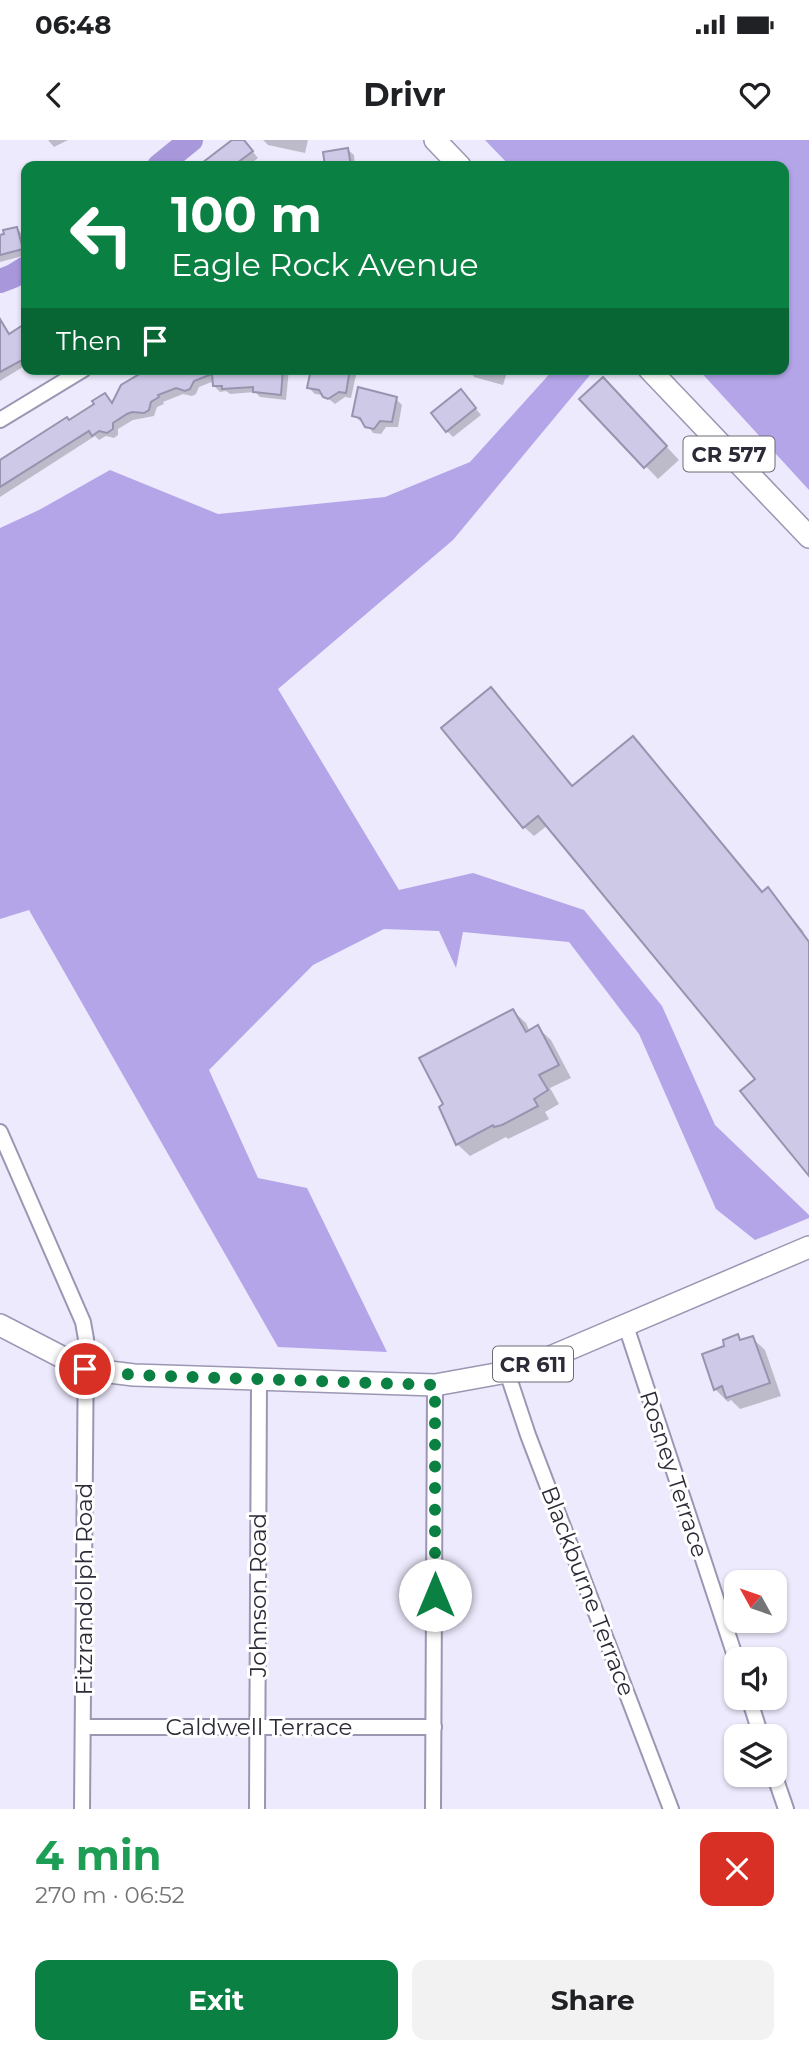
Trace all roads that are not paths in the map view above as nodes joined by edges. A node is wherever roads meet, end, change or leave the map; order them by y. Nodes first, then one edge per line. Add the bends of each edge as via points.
1 (435, 140) edge
2 (455, 161) edge
3 (74, 375) edge
4 (655, 375) edge
5 (0, 420) edge
6 (809, 537) edge
7 (0, 1132) edge
8 (809, 1247) edge
9 (0, 1325) edge
10 (626, 1326) junction
11 (85, 1369) junction
12 (507, 1372) junction
13 (259, 1380) junction
14 (435, 1385) junction
15 (732, 1647) edge
16 (84, 1727) junction
17 (258, 1727) junction
18 (434, 1727) junction
19 (778, 1787) edge
20 (82, 1809) edge
21 (257, 1809) edge
22 (433, 1809) edge
23 (671, 1809) edge
24 (786, 1809) edge

1 - 2 main road
3 - 5 street
4 - 6 main road, CR 577
7 - 11 street, Fitzrandolph Road via 83,1322
8 - 10 main road, CR 611
9 - 11 main road, CR 611
10 - 12 main road, CR 611
10 - 15 street, Rosney Terrace
11 - 13 main road, CR 611
11 - 16 street, Fitzrandolph Road
12 - 14 main road, CR 611
12 - 23 street, Blackburne Terrace
13 - 14 main road, CR 611
13 - 17 street, Johnson Road
14 - 18 street
16 - 17 street, Caldwell Terrace
16 - 20 street, Fitzrandolph Road
17 - 18 street, Caldwell Terrace
17 - 21 street, Johnson Road
18 - 22 street
19 - 24 street

